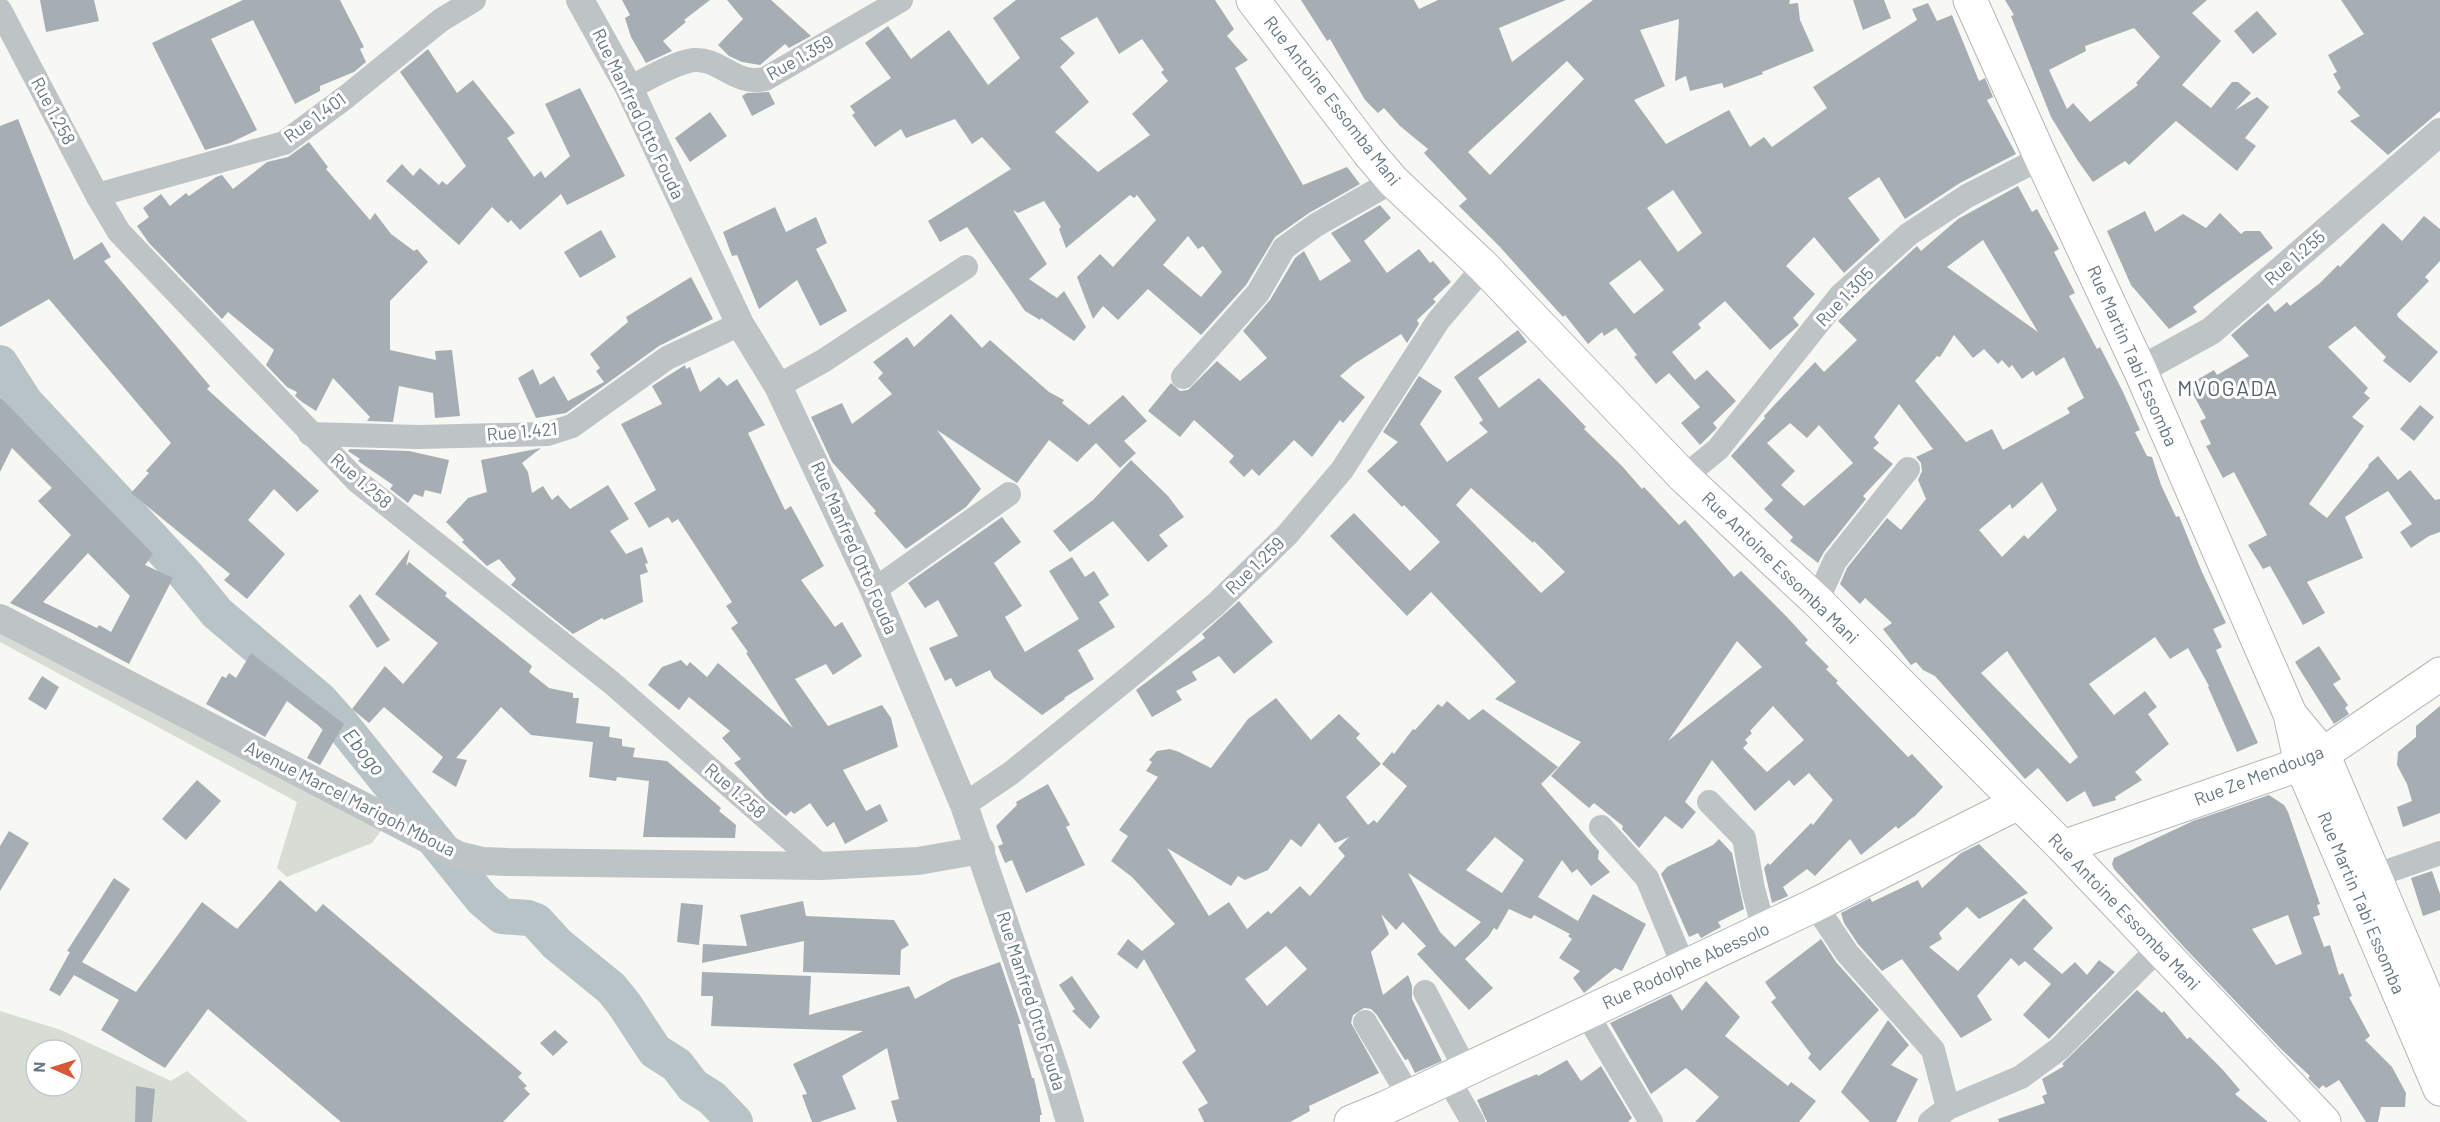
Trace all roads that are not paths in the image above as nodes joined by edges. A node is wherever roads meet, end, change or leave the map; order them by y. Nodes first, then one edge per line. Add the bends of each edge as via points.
1 (474, 0) edge
2 (580, 0) edge
3 (901, 0) edge
4 (1253, 0) edge
5 (1970, 0) edge
6 (0, 10) edge
7 (629, 88) junction
8 (2440, 132) edge
9 (2041, 158) junction
10 (1393, 182) junction
11 (97, 195) junction
12 (966, 267) dead end
13 (1484, 267) junction
14 (740, 324) junction
15 (2140, 370) junction
16 (1183, 377) dead end
17 (778, 386) junction
18 (310, 434) junction
19 (1908, 469) dead end
20 (1684, 477) junction
21 (1009, 494) dead end
22 (874, 590) junction
23 (1817, 601) junction
24 (0, 618) edge
25 (2440, 674) edge
26 (2312, 759) junction
27 (1709, 802) dead end
28 (2018, 802) junction
29 (964, 805) junction
30 (1600, 827) dead end
31 (2062, 847) junction
32 (981, 850) junction
33 (2440, 853) edge
34 (821, 866) junction
35 (2374, 876) junction
36 (1815, 904) junction
37 (1764, 929) junction
38 (2159, 948) junction
39 (1684, 967) junction
40 (1425, 992) dead end
41 (1586, 1013) junction
42 (1365, 1022) dead end
43 (2440, 1030) edge
44 (1457, 1074) junction
45 (2440, 1089) edge
46 (1410, 1096) junction
47 (1939, 1115) edge
48 (1070, 1122) edge
49 (1351, 1122) edge
50 (1473, 1122) edge
51 (1652, 1122) edge
52 (2325, 1122) edge

1 - 11 street, Rue 1.401 via 441,20 284,142
2 - 7 street, Rue Manfred Otto Fouda
3 - 7 street, Rue 1.359 via 765,79 744,80 696,60
4 - 10 main road, Rue Antoine Essomba Mani
5 - 9 main road, Rue Martin Tabi Essomba
6 - 11 street, Rue 1.258
7 - 14 street, Rue Manfred Otto Fouda
8 - 15 street, Rue 1.255 via 2211,331
9 - 15 main road, Rue Martin Tabi Essomba
9 - 20 street, Rue 1.305 via 1967,196 1900,242 1840,296 1718,449
10 - 13 main road, Rue Antoine Essomba Mani
10 - 16 street via 1316,225 1284,248 1258,293
11 - 18 street, Rue 1.258 via 119,232
12 - 17 street
13 - 20 main road, Rue Antoine Essomba Mani
13 - 29 street, Rue 1.259 via 1438,321 1342,470 1287,536 1216,604 1133,674 1011,773
14 - 17 street, Rue Manfred Otto Fouda
14 - 18 street, Rue 1.421 via 668,358 572,426 547,434
15 - 26 main road, Rue Martin Tabi Essomba
17 - 22 street, Rue Manfred Otto Fouda
18 - 34 street, Rue 1.258 via 357,481 612,683
19 - 23 street via 1835,561
20 - 23 main road, Rue Antoine Essomba Mani
21 - 22 street
22 - 29 street, Rue Manfred Otto Fouda
23 - 28 main road, Rue Antoine Essomba Mani
24 - 34 street, Avenue Marcel Marigoh Mboua via 458,855 508,862
25 - 26 main road, Rue Ze Mendouga
26 - 31 main road, Rue Ze Mendouga
26 - 35 main road, Rue Martin Tabi Essomba
26 - 45 main road, Rue Martin Tabi Essomba
27 - 37 street via 1744,838
28 - 31 main road, Rue Antoine Essomba Mani
28 - 36 main road, Rue Rodolphe Abessolo
29 - 32 street, Rue Manfred Otto Fouda
30 - 39 street via 1647,878
31 - 38 main road, Rue Antoine Essomba Mani
32 - 34 street, Avenue Marcel Marigoh Mboua via 918,861
32 - 48 street, Rue Manfred Otto Fouda
33 - 35 street
35 - 43 main road, Rue Martin Tabi Essomba
36 - 37 main road, Rue Rodolphe Abessolo
36 - 47 street via 1847,953 1933,1050
37 - 39 main road, Rue Rodolphe Abessolo
38 - 47 street via 2050,1056 2021,1077
38 - 52 main road, Rue Antoine Essomba Mani
39 - 41 main road, Rue Rodolphe Abessolo
40 - 44 street
41 - 44 main road, Rue Rodolphe Abessolo
41 - 51 street
42 - 46 street
44 - 46 main road, Rue Rodolphe Abessolo
44 - 50 street
46 - 49 main road, Rue Rodolphe Abessolo

